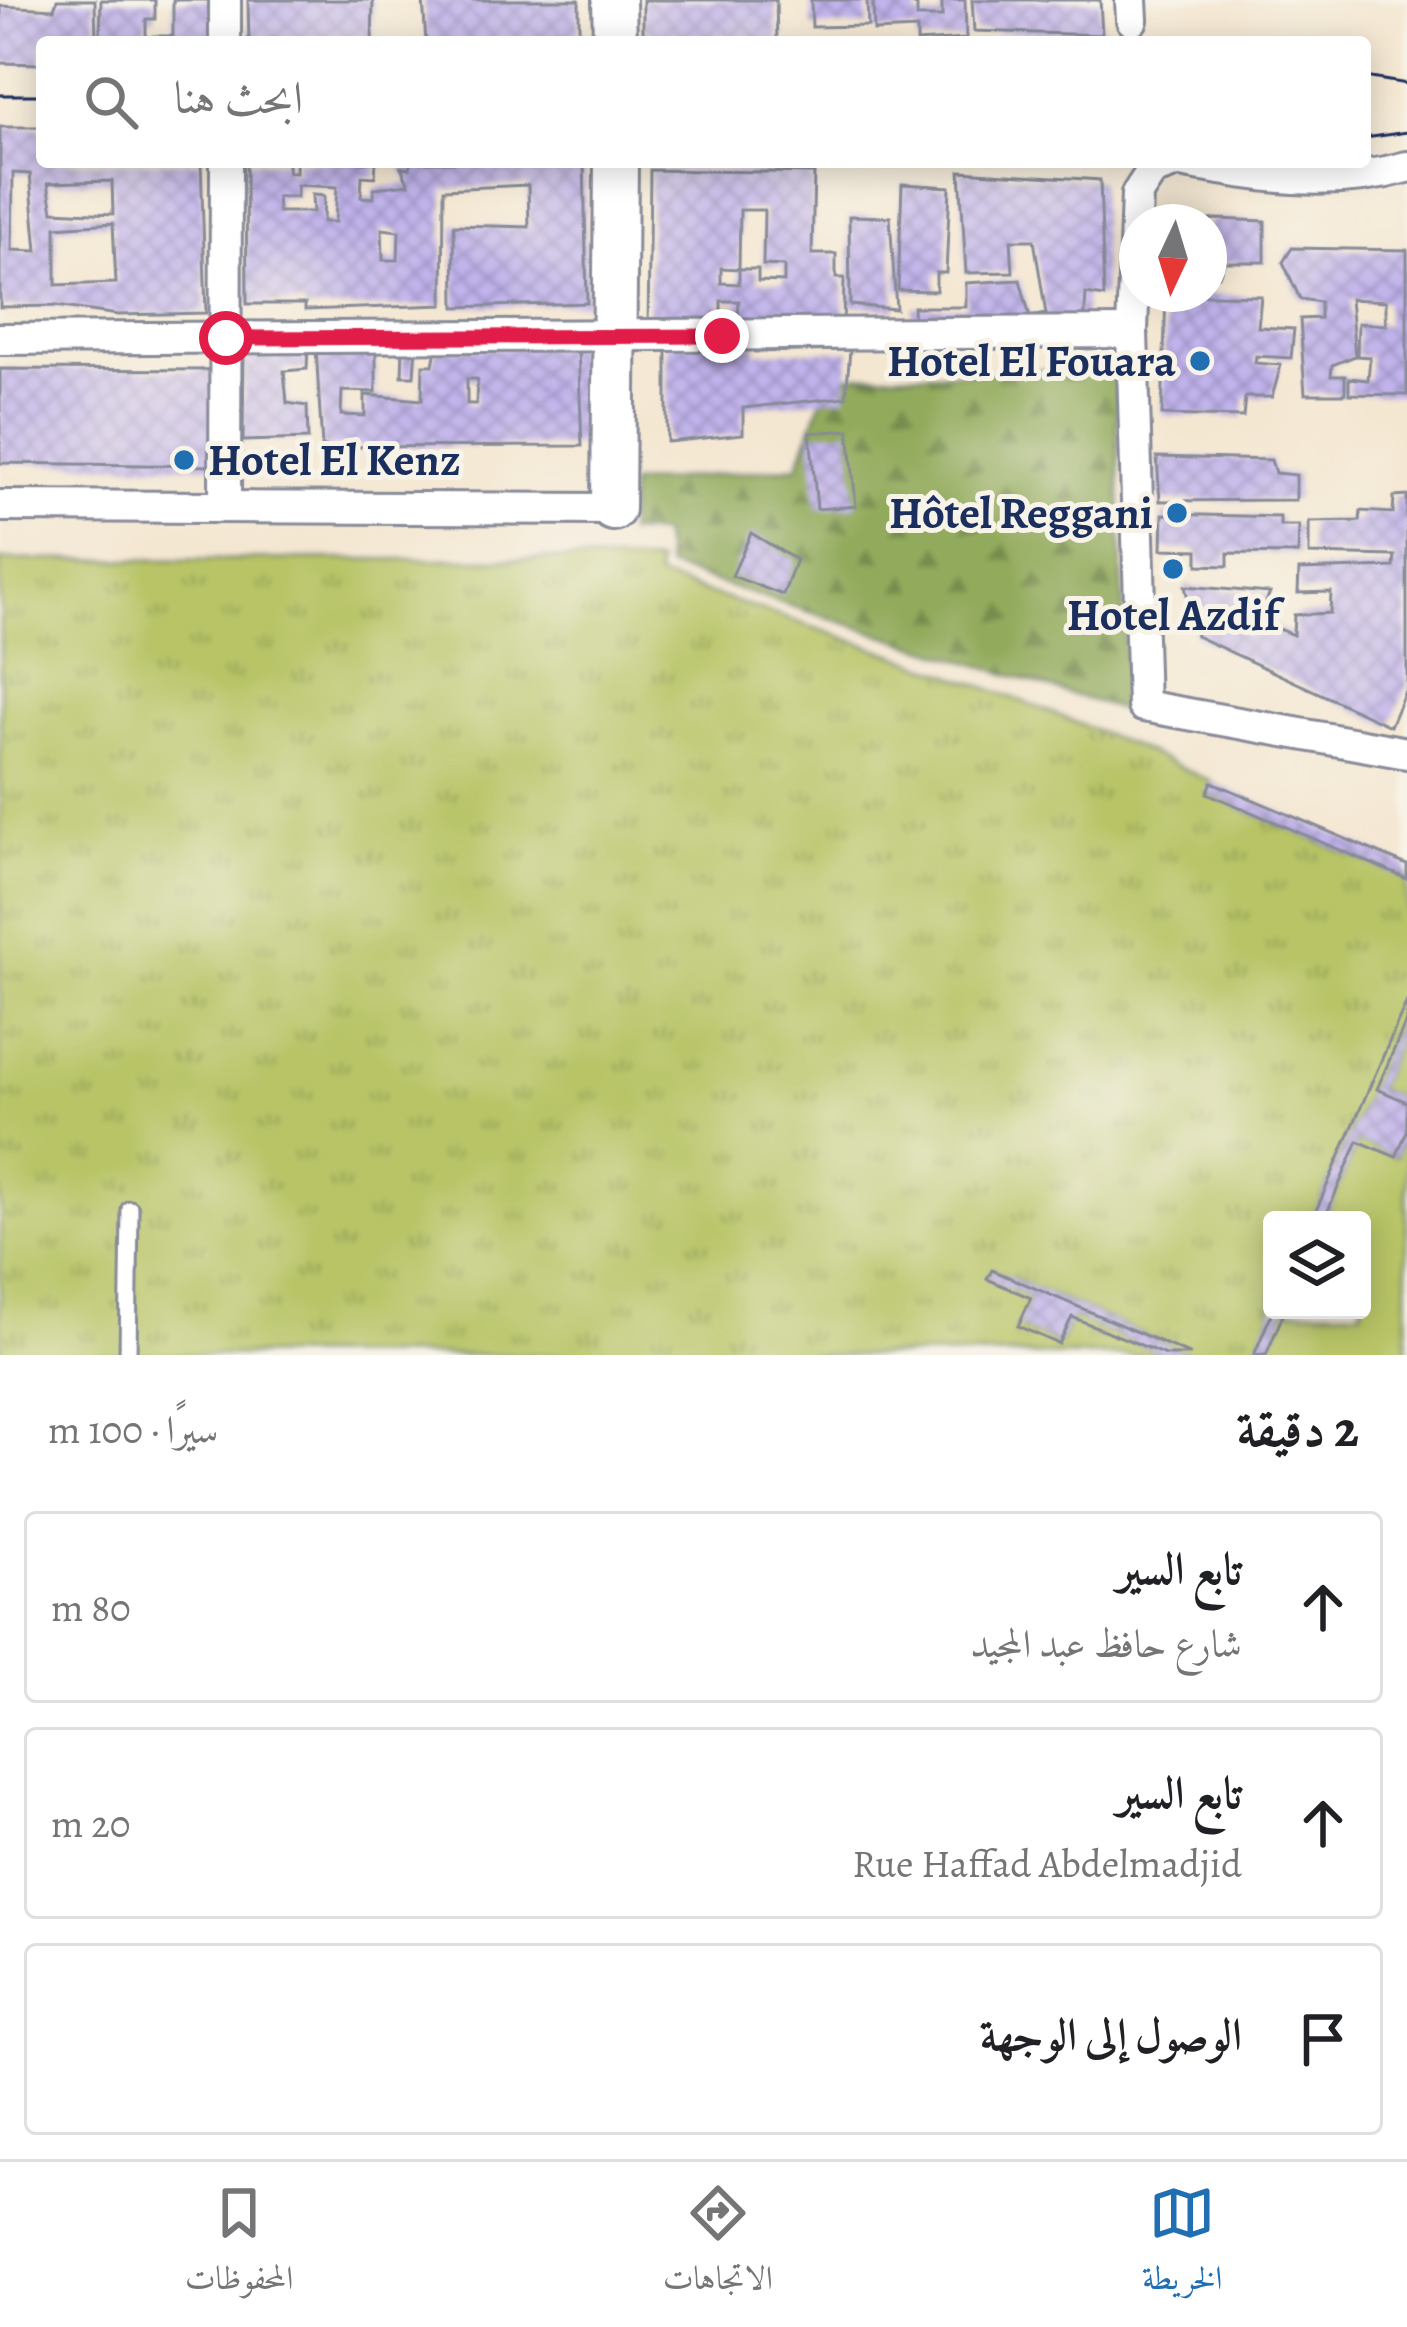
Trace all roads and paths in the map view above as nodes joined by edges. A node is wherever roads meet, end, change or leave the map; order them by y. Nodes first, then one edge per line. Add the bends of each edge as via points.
1 (225, 0) edge
2 (614, 0) edge
3 (226, 36) edge
4 (614, 36) edge
5 (1407, 167) edge
6 (226, 168) edge
7 (616, 168) edge
8 (1161, 168) edge
9 (1218, 168) edge
10 (1132, 332) junction
11 (618, 337) junction
12 (226, 338) junction
13 (0, 339) edge
14 (226, 503) junction
15 (0, 506) edge
16 (613, 509) joint
17 (1407, 753) edge
18 (130, 1209) dead end
19 (128, 1355) edge

1 - 3 street
2 - 4 street
5 - 9 street via 1306,181
6 - 12 street
7 - 11 street
8 - 10 street via 1137,194
10 - 11 street
10 - 17 street via 1143,706
11 - 12 street
11 - 16 street
12 - 13 street
12 - 14 street
14 - 15 street
14 - 16 street
18 - 19 lane

